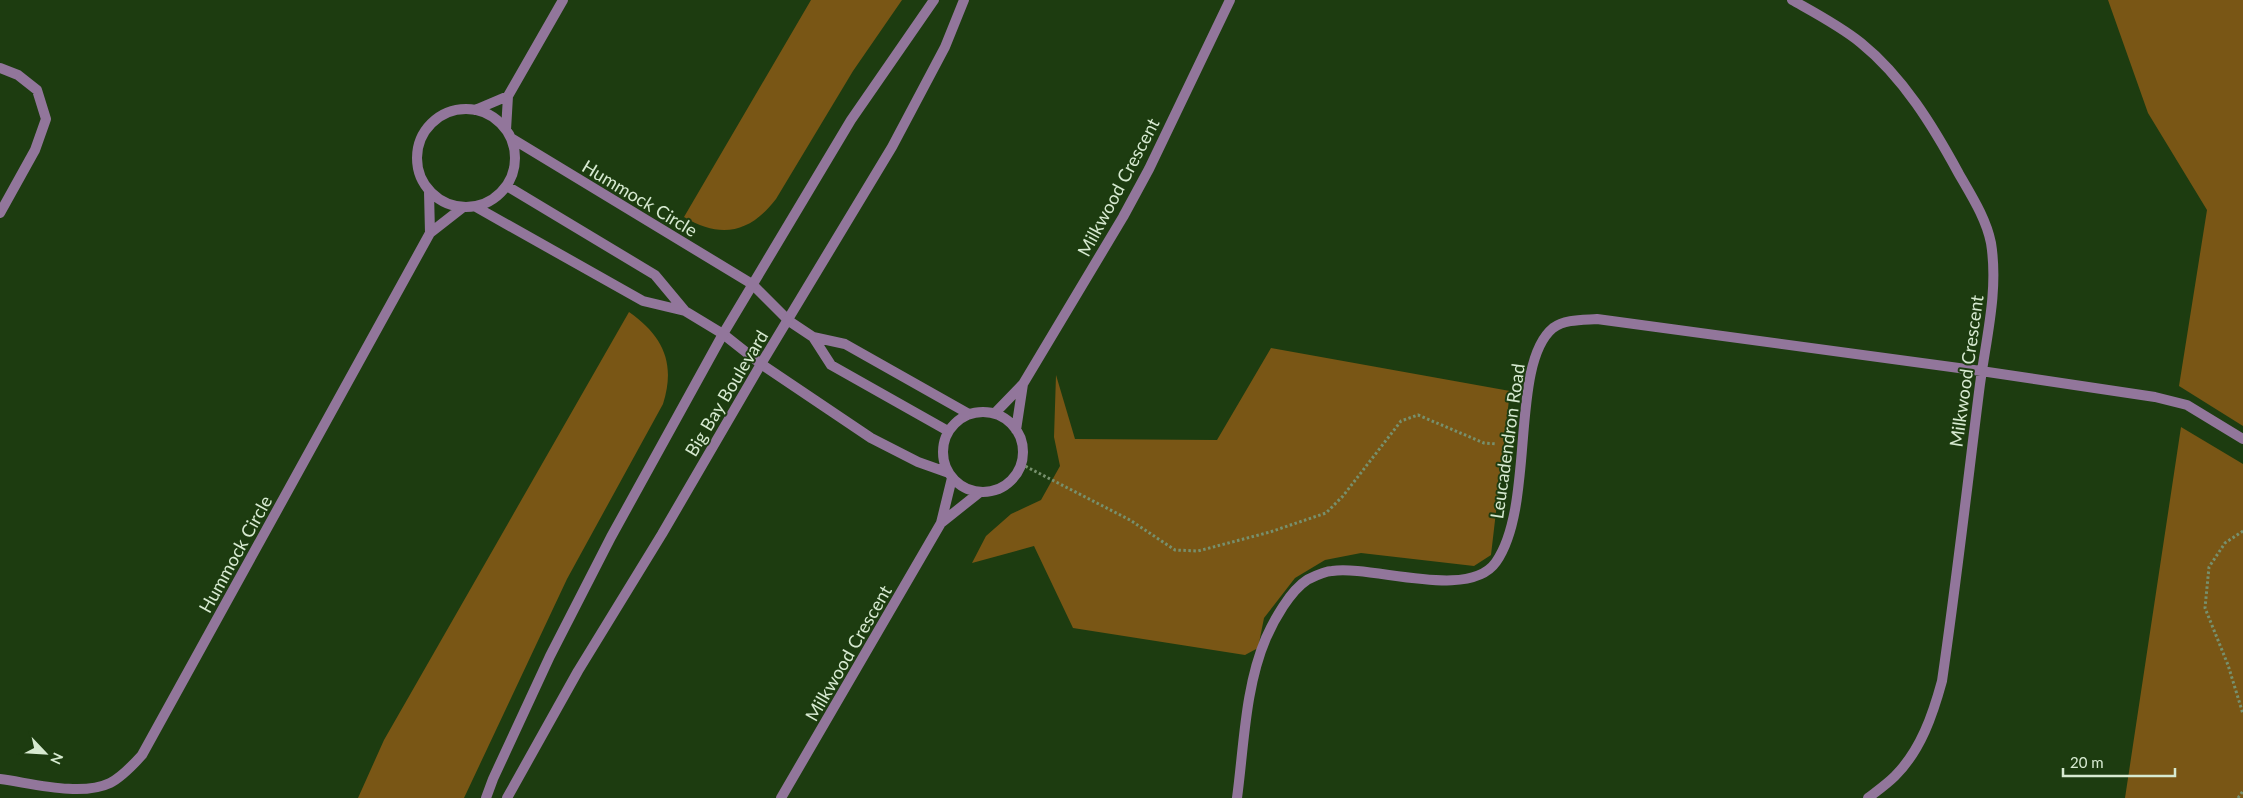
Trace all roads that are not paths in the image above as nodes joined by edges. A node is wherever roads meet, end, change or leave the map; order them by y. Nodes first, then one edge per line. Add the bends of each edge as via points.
1 (564, 0) edge
2 (934, 0) edge
3 (964, 0) edge
4 (1230, 0) edge
5 (1792, 0) edge
6 (0, 68) edge
7 (508, 96) junction
8 (474, 110) junction
9 (508, 134) junction
10 (507, 186) junction
11 (429, 192) junction
12 (476, 206) junction
13 (462, 208) junction
14 (0, 212) edge
15 (430, 233) junction
16 (752, 284) junction
17 (685, 311) junction
18 (788, 321) junction
19 (723, 334) junction
20 (813, 337) junction
21 (761, 364) junction
22 (1982, 370) junction
23 (1024, 384) junction
24 (995, 413) junction
25 (968, 414) junction
26 (1016, 430) junction
27 (948, 431) junction
28 (2243, 439) edge
29 (950, 476) junction
30 (980, 492) junction
31 (941, 523) junction
32 (0, 779) edge
33 (486, 798) edge
34 (507, 798) edge
35 (782, 798) edge
36 (1237, 798) edge
37 (1868, 798) edge

1 - 7 street
2 - 16 street, Big Bay Boulevard via 851,120
3 - 18 street, Big Bay Boulevard via 945,47 892,147
4 - 23 street, Milkwood Crescent via 1149,169
5 - 22 street, Milkwood Crescent via 1839,27 1884,64 1928,122 1978,207 1990,241 1994,270
6 - 14 street via 18,75 37,90 46,119 35,150
7 - 8 street
7 - 9 street
8 - 9 street via 492,116
8 - 11 street via 454,110 436,119 422,134 417,154 419,175
9 - 10 street via 515,162
9 - 16 street, Hummock Circle
10 - 12 street via 494,199
10 - 17 street via 656,275
11 - 13 street via 444,203
11 - 15 street
12 - 13 street
12 - 17 street via 643,301
13 - 15 street, Hummock Circle
15 - 32 street, Hummock Circle via 142,755 110,783 84,790
16 - 18 street, Hummock Circle
16 - 19 street, Big Bay Boulevard
17 - 19 street
18 - 20 street, Hummock Circle
18 - 21 street, Big Bay Boulevard
19 - 21 street
19 - 33 street, Big Bay Boulevard via 602,554 550,656
20 - 25 street via 845,344
20 - 27 street via 831,365
21 - 29 street via 871,438
21 - 34 street, Big Bay Boulevard via 578,671
22 - 28 street, Leucadendron Road via 2155,397 2186,405
22 - 36 street, Leucadendron Road via 1597,320 1572,320 1554,327 1540,342 1532,370 1515,515 1508,541 1495,564 1475,577 1447,582 1331,570 1306,581 1282,607 1266,639 1253,677
22 - 37 street, Milkwood Crescent via 1942,681 1921,740 1896,775
23 - 24 street, Milkwood Crescent
23 - 26 street, Milkwood Crescent
24 - 25 street
24 - 26 street
25 - 27 street
26 - 30 street via 1022,446 1021,464 1013,479 998,489
27 - 29 street via 942,453
29 - 30 street via 970,490
29 - 31 street, Milkwood Crescent
30 - 31 street, Milkwood Crescent
31 - 35 street, Milkwood Crescent

